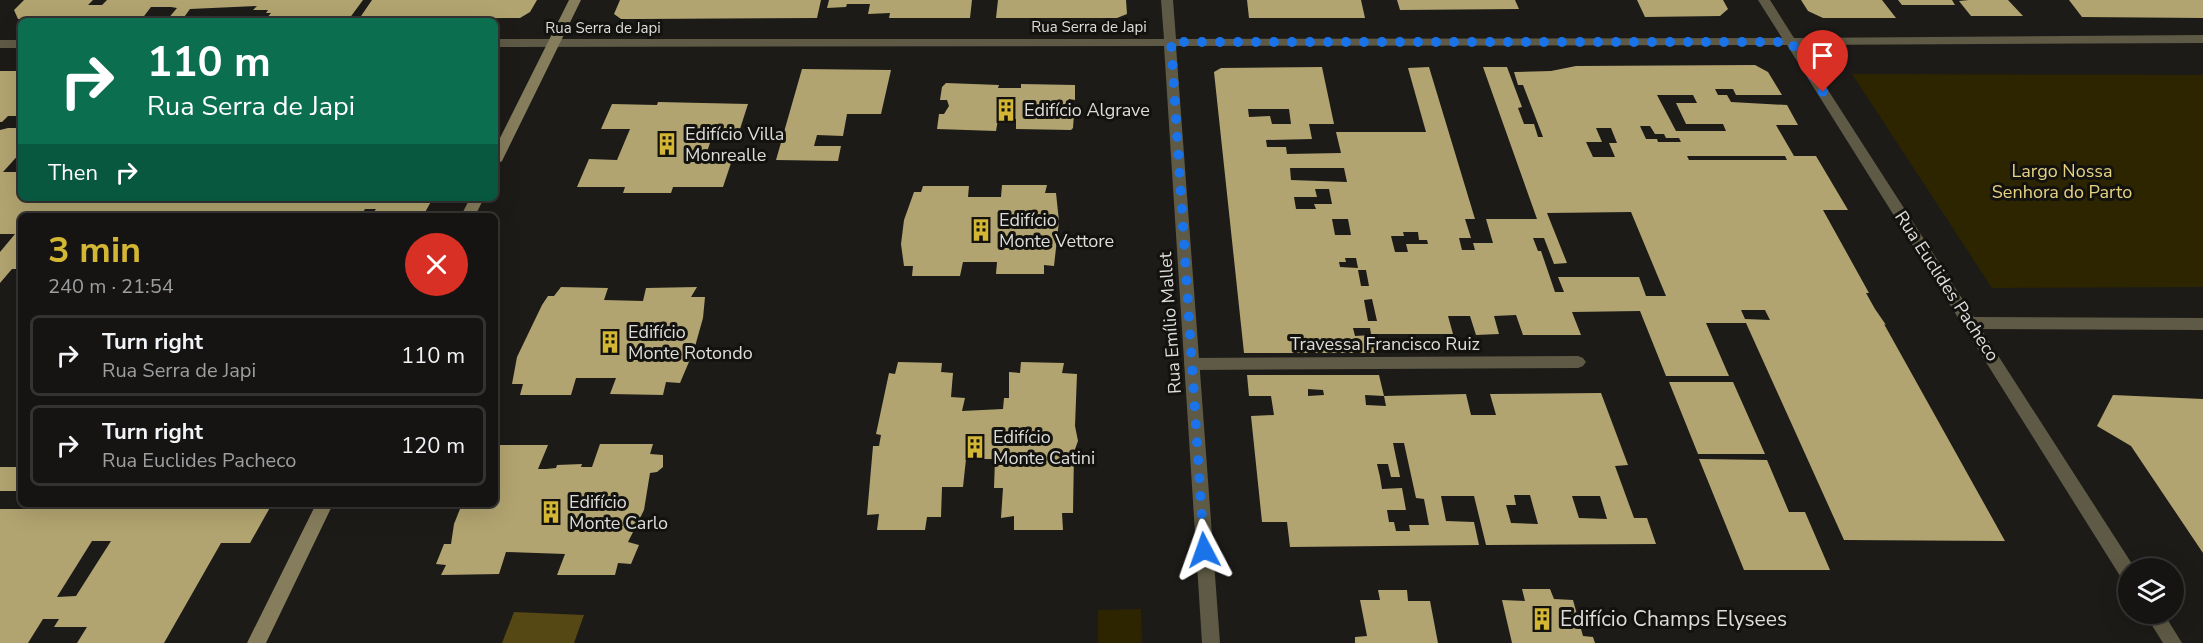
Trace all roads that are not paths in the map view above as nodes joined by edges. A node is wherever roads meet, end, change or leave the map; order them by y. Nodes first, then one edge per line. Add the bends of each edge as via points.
1 (575, 0) edge
2 (1167, 0) edge
3 (1764, 0) edge
4 (2203, 39) edge
5 (1171, 42) junction
6 (1791, 42) junction
7 (498, 43) edge
8 (553, 43) junction
9 (0, 44) edge
10 (18, 44) edge
11 (498, 155) edge
12 (1971, 323) junction
13 (2203, 324) edge
14 (1578, 362) dead end
15 (1192, 364) junction
16 (324, 507) edge
17 (2119, 558) edge
18 (2161, 624) edge
19 (256, 643) edge
20 (1211, 643) edge
21 (2173, 643) edge

1 - 8 street
2 - 5 street, Rua Emílio Mallet
3 - 6 street, Rua Euclides Pacheco
4 - 6 street
5 - 6 street, Rua Serra de Japi
5 - 8 street, Rua Serra de Japi
5 - 15 street, Rua Emílio Mallet
6 - 12 street, Rua Euclides Pacheco
7 - 8 street, Rua Serra de Japi
8 - 11 street
9 - 10 street
12 - 13 street
12 - 17 street, Rua Euclides Pacheco
14 - 15 street, Travessa Francisco Ruiz
15 - 20 street, Rua Emílio Mallet
16 - 19 street
18 - 21 street

